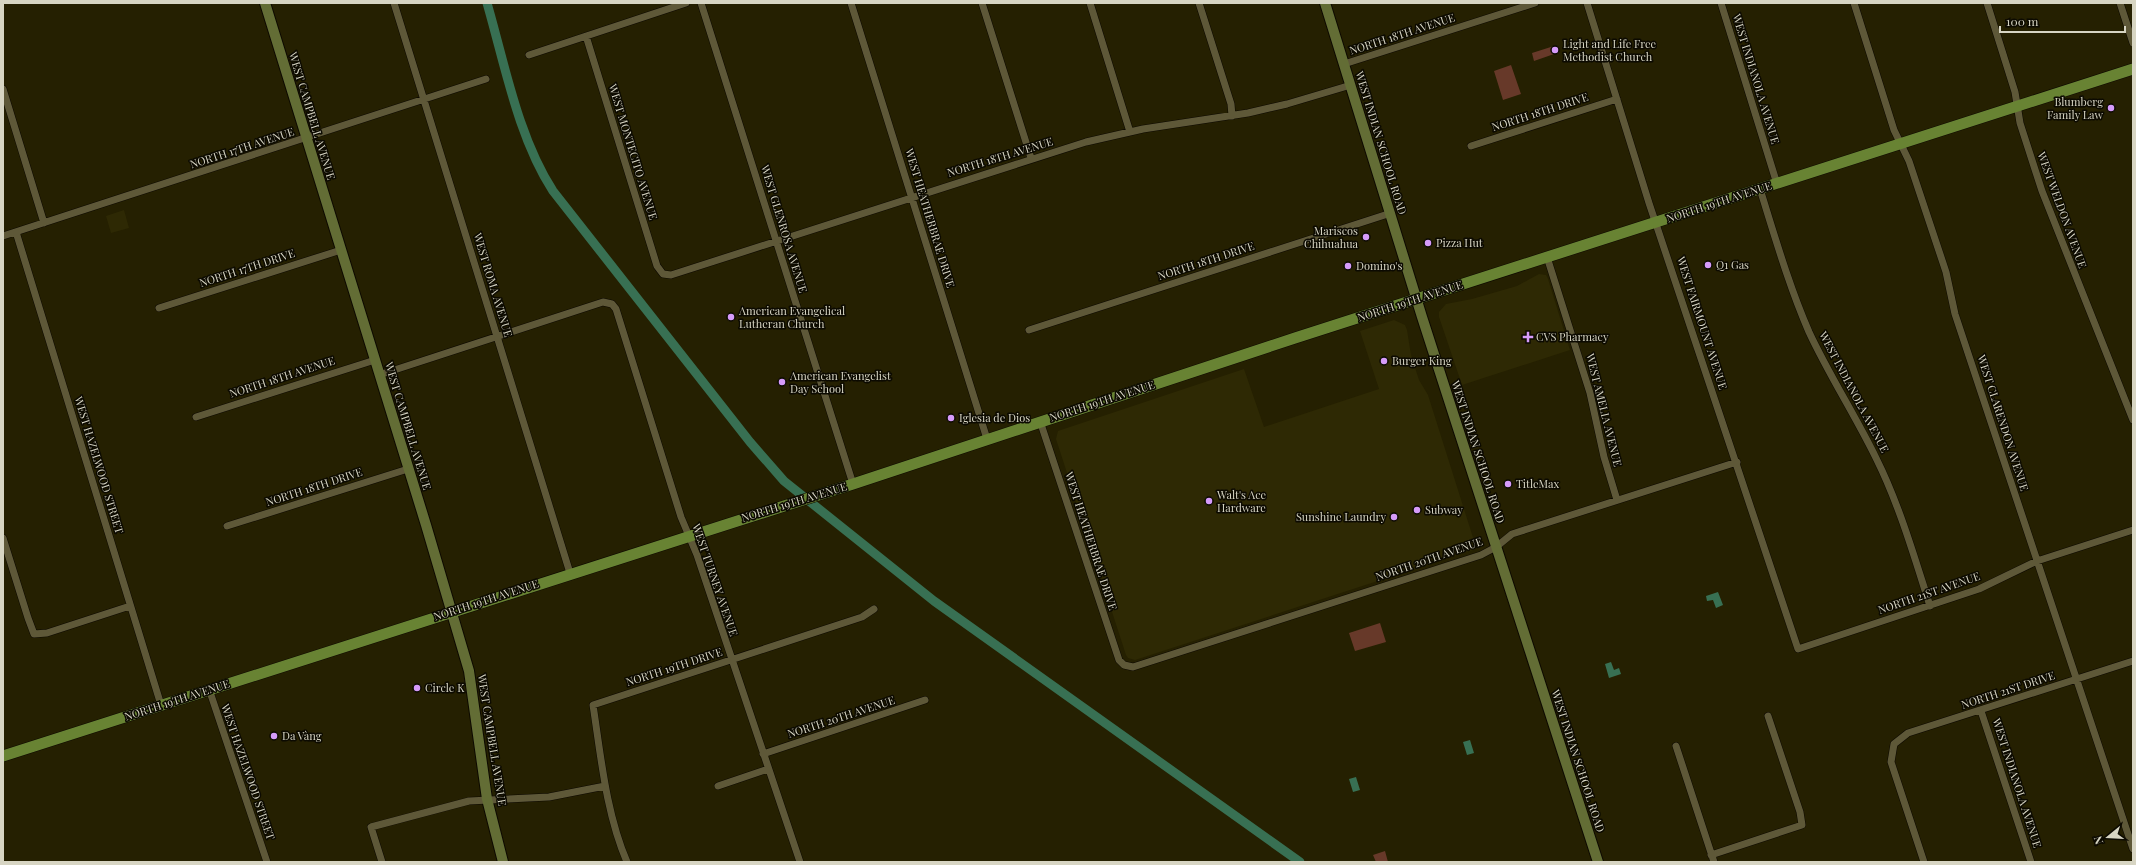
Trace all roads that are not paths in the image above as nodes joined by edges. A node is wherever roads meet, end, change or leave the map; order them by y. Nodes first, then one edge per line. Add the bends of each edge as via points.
1 (265, 3) edge
2 (394, 3) edge
3 (686, 3) edge
4 (701, 3) edge
5 (851, 3) edge
6 (982, 3) edge
7 (1090, 3) edge
8 (1199, 3) edge
9 (1325, 3) edge
10 (1535, 3) edge
11 (1587, 3) edge
12 (1721, 3) edge
13 (1854, 3) edge
14 (1987, 3) edge
15 (2120, 3) edge
16 (586, 36) junction
17 (2133, 44) edge
18 (529, 55) dead end
19 (1344, 64) junction
20 (2132, 71) edge
21 (486, 78) dead end
22 (1351, 86) junction
23 (3, 89) edge
24 (1617, 99) junction
25 (425, 100) junction
26 (2017, 106) junction
27 (1232, 116) junction
28 (1130, 132) junction
29 (307, 139) junction
30 (1900, 144) junction
31 (1471, 146) dead end
32 (1031, 158) junction
33 (1777, 184) junction
34 (1760, 189) junction
35 (912, 196) junction
36 (1391, 213) junction
37 (1656, 222) junction
38 (44, 223) junction
39 (16, 232) junction
40 (3, 236) edge
41 (776, 241) junction
42 (341, 250) junction
43 (1547, 258) junction
44 (662, 274) joint
45 (1416, 299) junction
46 (159, 308) dead end
47 (1029, 330) dead end
48 (497, 336) junction
49 (375, 360) junction
50 (379, 375) junction
51 (196, 417) dead end
52 (2133, 420) edge
53 (1040, 421) junction
54 (987, 439) junction
55 (1737, 462) junction
56 (408, 469) junction
57 (853, 484) junction
58 (1617, 500) junction
59 (227, 526) dead end
60 (2133, 530) edge
61 (689, 536) junction
62 (3, 538) edge
63 (1496, 547) junction
64 (2037, 561) junction
65 (570, 573) junction
66 (130, 606) junction
67 (1930, 606) junction
68 (874, 609) dead end
69 (451, 612) junction
70 (1798, 649) joint
71 (731, 659) junction
72 (2133, 661) edge
73 (1124, 666) joint
74 (2077, 679) junction
75 (209, 689) junction
76 (925, 700) dead end
77 (161, 705) junction
78 (1981, 711) junction
79 (1768, 716) dead end
80 (1676, 746) dead end
81 (763, 754) junction
82 (3, 756) edge
83 (768, 769) junction
84 (605, 786) junction
85 (718, 786) dead end
86 (487, 799) junction
87 (2133, 849) edge
88 (1712, 859) edge
89 (267, 862) edge
90 (382, 862) edge
91 (502, 862) edge
92 (626, 862) edge
93 (800, 862) edge
94 (1598, 862) edge
95 (1924, 862) edge
96 (2031, 862) edge

1 - 29 main road, WEST CAMPBELL AVENUE
2 - 25 street, WEST ROMA AVENUE
3 - 16 street
4 - 41 street, WEST GLENROSA AVENUE
5 - 35 street, WEST HEATHERBRAE DRIVE
6 - 32 street
7 - 28 street
8 - 27 street via 1231,104
9 - 19 main road, WEST INDIAN SCHOOL ROAD
10 - 19 street, NORTH 18TH AVENUE
11 - 24 street, WEST FAIRMOUNT AVENUE
12 - 33 street, WEST INDIANOLA AVENUE
13 - 30 street, WEST CLARENDON AVENUE
14 - 26 street, WEST WELDON AVENUE
15 - 17 street
16 - 18 street
16 - 44 street, WEST MONTECITO AVENUE via 657,266
19 - 22 main road, WEST INDIAN SCHOOL ROAD
20 - 26 main road, NORTH 19TH AVENUE
21 - 25 street, NORTH 17TH AVENUE
22 - 27 street, NORTH 18TH AVENUE via 1288,104
22 - 36 main road, WEST INDIAN SCHOOL ROAD
23 - 38 street
24 - 31 street, NORTH 18TH DRIVE
24 - 37 street, WEST FAIRMOUNT AVENUE
25 - 29 street, NORTH 17TH AVENUE
25 - 48 street, WEST ROMA AVENUE
26 - 30 main road, NORTH 19TH AVENUE
26 - 52 street, WEST WELDON AVENUE via 2057,231
27 - 28 street, NORTH 18TH AVENUE
28 - 32 street, NORTH 18TH AVENUE
29 - 38 street, NORTH 17TH AVENUE
29 - 42 main road, WEST CAMPBELL AVENUE
30 - 33 main road, NORTH 19TH AVENUE
30 - 64 street, WEST CLARENDON AVENUE via 1909,161 1946,272 1955,314
32 - 35 street, NORTH 18TH AVENUE
33 - 34 main road, NORTH 19TH AVENUE
34 - 37 main road, NORTH 19TH AVENUE
34 - 67 street, WEST INDIANOLA AVENUE via 1809,331 1885,477
35 - 41 street, NORTH 18TH AVENUE
35 - 54 street, WEST HEATHERBRAE DRIVE
36 - 45 main road, WEST INDIAN SCHOOL ROAD
36 - 47 street, NORTH 18TH DRIVE
37 - 43 main road, NORTH 19TH AVENUE
37 - 55 street, WEST FAIRMOUNT AVENUE
38 - 39 street, NORTH 17TH AVENUE
39 - 40 street, NORTH 17TH AVENUE
39 - 66 street, WEST HAZELWOOD STREET
41 - 44 street, NORTH 18TH AVENUE via 671,275
41 - 57 street, WEST GLENROSA AVENUE
42 - 46 street, NORTH 17TH DRIVE
42 - 49 main road, WEST CAMPBELL AVENUE
43 - 45 main road, NORTH 19TH AVENUE
43 - 58 street, WEST AMELIA AVENUE via 1586,379
45 - 53 main road, NORTH 19TH AVENUE
45 - 63 main road, WEST INDIAN SCHOOL ROAD
48 - 50 street
48 - 61 street, WEST TURNEY AVENUE via 603,302 612,304 619,315
48 - 65 street, WEST ROMA AVENUE
49 - 50 main road, WEST CAMPBELL AVENUE
49 - 51 street, NORTH 18TH AVENUE
50 - 56 main road, WEST CAMPBELL AVENUE
53 - 54 main road, NORTH 19TH AVENUE
53 - 73 street, WEST HEATHERBRAE DRIVE via 1119,660
54 - 57 main road, NORTH 19TH AVENUE
55 - 58 street, NORTH 20TH AVENUE
55 - 70 street, WEST FAIRMOUNT AVENUE
56 - 59 street, NORTH 18TH DRIVE
56 - 69 main road, WEST CAMPBELL AVENUE
57 - 61 main road, NORTH 19TH AVENUE
58 - 63 street, NORTH 20TH AVENUE via 1512,534
60 - 64 street, NORTH 21ST AVENUE
61 - 65 main road, NORTH 19TH AVENUE
61 - 71 street, WEST TURNEY AVENUE
62 - 66 street via 34,634 47,633
63 - 73 street, NORTH 20TH AVENUE via 1474,557 1133,667
63 - 94 main road, WEST INDIAN SCHOOL ROAD
64 - 67 street, NORTH 21ST AVENUE via 1979,589
64 - 74 street, WEST CLARENDON AVENUE
65 - 69 main road, NORTH 19TH AVENUE
66 - 77 street, WEST HAZELWOOD STREET
67 - 70 street, NORTH 21ST AVENUE
68 - 71 street, NORTH 19TH DRIVE via 862,617
69 - 75 main road, NORTH 19TH AVENUE
69 - 86 main road, WEST CAMPBELL AVENUE via 472,685
71 - 81 street, WEST TURNEY AVENUE
71 - 84 street, NORTH 19TH DRIVE via 593,705
72 - 74 street, NORTH 21ST DRIVE
74 - 78 street, NORTH 21ST DRIVE
74 - 87 street, WEST CLARENDON AVENUE
75 - 77 main road, NORTH 19TH AVENUE
75 - 89 street, WEST HAZELWOOD STREET
76 - 81 street, NORTH 20TH AVENUE
77 - 82 main road, NORTH 19TH AVENUE
78 - 95 street, NORTH 21ST DRIVE via 1908,733 1894,744 1891,762
78 - 96 street, WEST INDIANOLA AVENUE
79 - 88 street via 1802,825
80 - 88 street
81 - 83 street, WEST TURNEY AVENUE
83 - 85 street
83 - 93 street, WEST TURNEY AVENUE
84 - 86 street via 549,797
84 - 92 street
86 - 90 street via 434,809 372,827
86 - 91 main road, WEST CAMPBELL AVENUE

